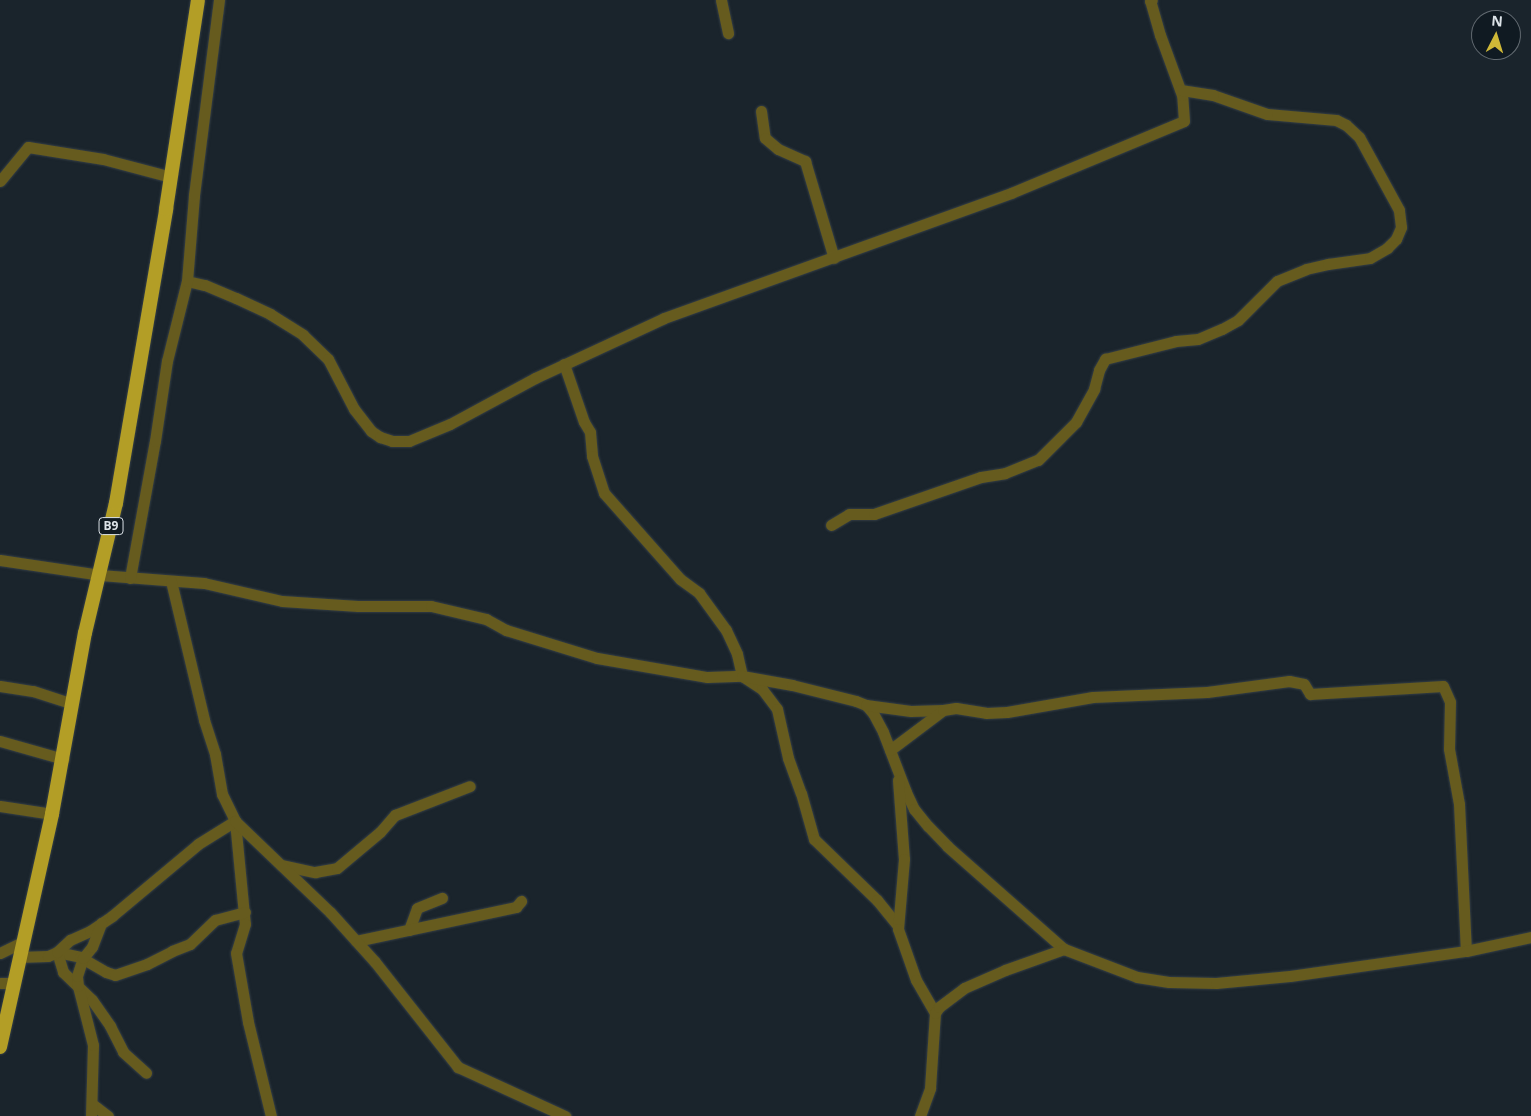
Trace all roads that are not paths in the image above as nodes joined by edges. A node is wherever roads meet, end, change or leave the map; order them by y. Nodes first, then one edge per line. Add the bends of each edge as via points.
1 (198, 0) edge
2 (219, 0) edge
3 (721, 0) edge
4 (1150, 0) edge
5 (728, 33) dead end
6 (1180, 90) junction
7 (761, 111) dead end
8 (171, 177) junction
9 (0, 181) edge
10 (834, 258) junction
11 (187, 281) junction
12 (564, 364) junction
13 (831, 525) dead end
14 (0, 560) edge
15 (100, 575) junction
16 (130, 578) junction
17 (171, 581) junction
18 (742, 676) junction
19 (0, 686) edge
20 (71, 703) junction
21 (866, 705) junction
22 (943, 710) junction
23 (0, 741) edge
24 (890, 750) junction
25 (64, 759) junction
26 (898, 771) junction
27 (470, 786) dead end
28 (0, 806) edge
29 (52, 814) junction
30 (236, 821) junction
31 (281, 865) junction
32 (442, 898) dead end
33 (521, 901) dead end
34 (245, 912) junction
35 (101, 923) junction
36 (898, 926) junction
37 (409, 930) junction
38 (1531, 937) edge
39 (356, 941) junction
40 (22, 942) junction
41 (1064, 949) junction
42 (1466, 951) junction
43 (56, 952) junction
44 (0, 953) edge
45 (19, 956) junction
46 (82, 958) junction
47 (7, 983) edge
48 (78, 986) junction
49 (935, 1013) junction
50 (0, 1047) edge
51 (146, 1072) dead end
52 (92, 1110) edge
53 (924, 1115) edge
54 (108, 1116) edge
55 (271, 1116) edge
56 (564, 1116) edge

1 - 8 highway, B9
2 - 11 street via 194,195
3 - 5 street
4 - 6 street
6 - 10 street via 1185,116 1184,121 1176,126
6 - 13 street via 1213,95 1268,114 1336,120 1346,125 1359,137 1399,210 1401,227 1396,239 1370,258 1306,269 1277,281 1238,320 1198,339 1176,340 1105,359 1094,389 1076,422 1038,460 874,514 850,514
7 - 10 street via 765,138 778,149 805,161
8 - 9 street via 104,159 28,147
8 - 15 highway, B9 via 116,503
10 - 12 street via 664,318
11 - 12 street via 204,285 270,314 310,340 328,360 354,409 371,431 392,441 408,440 450,424
11 - 16 street via 167,361
12 - 18 street via 590,432 592,456 604,494 680,579 710,606 737,654
14 - 15 street
15 - 16 street
15 - 20 highway, B9
16 - 17 street
17 - 18 street via 225,586 268,600 358,606 431,606 486,619 506,630 597,658 707,677
17 - 30 street via 215,754 222,794
18 - 21 street via 792,685
18 - 36 street via 762,689 777,709 788,758 814,839 877,900
19 - 20 street via 33,691
20 - 25 highway, B9
21 - 22 street via 911,711
21 - 24 street via 878,721
22 - 24 street
22 - 42 street via 1007,712 1102,696 1207,692 1289,681 1304,684 1310,694 1443,686 1450,702 1449,749 1459,804
23 - 25 street
24 - 26 street
25 - 29 highway, B9
26 - 36 street via 904,859
26 - 41 street via 914,808 928,826
27 - 31 street via 395,815 337,868 315,872
28 - 29 street
29 - 40 highway, B9
30 - 31 street
30 - 34 street
30 - 35 street via 198,844
31 - 39 street
32 - 37 street via 417,908
33 - 37 street via 516,907
34 - 46 street via 215,920 190,944 115,975
34 - 55 street via 246,924 236,953 248,1022
35 - 43 street via 70,940
35 - 46 street via 92,947
36 - 49 street via 908,963
37 - 39 street
38 - 42 street
39 - 56 street via 403,994 458,1067
40 - 44 street
40 - 45 highway, B9
41 - 42 street via 1137,977 1209,983 1290,976
41 - 49 street via 964,988 944,1001
43 - 45 street via 48,956
43 - 46 street
43 - 48 street via 63,972
45 - 47 highway, B9
46 - 48 street
47 - 50 highway, B9
48 - 51 street via 106,1019 123,1052
48 - 52 street via 93,1045
49 - 53 street via 930,1088
52 - 54 street

